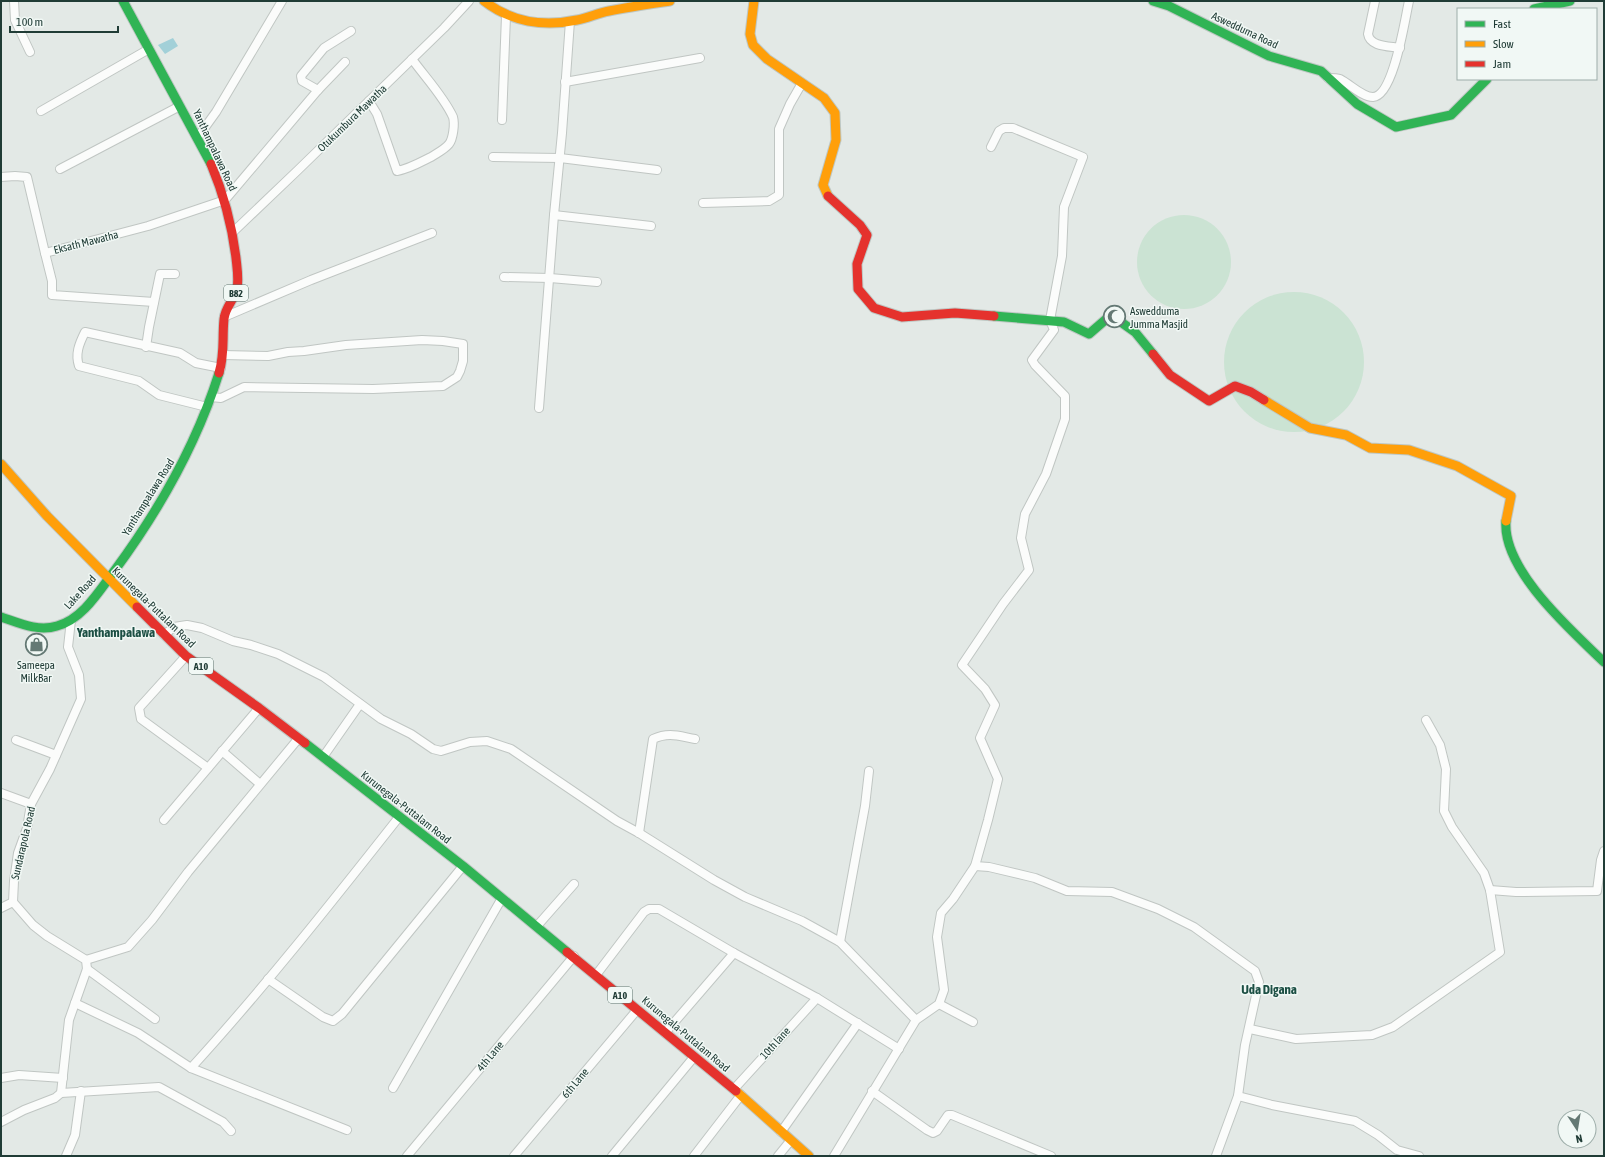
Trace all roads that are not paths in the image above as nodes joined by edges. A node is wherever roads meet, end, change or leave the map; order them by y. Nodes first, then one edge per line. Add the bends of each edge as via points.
1 (14, 1) edge
2 (123, 1) edge
3 (282, 1) edge
4 (469, 1) edge
5 (484, 1) edge
6 (670, 1) edge
7 (754, 1) edge
8 (1152, 1) edge
9 (1375, 1) edge
10 (1409, 1) edge
11 (1565, 2) edge
12 (1170, 4) edge
13 (1538, 8) edge
14 (506, 16) junction
15 (570, 21) junction
16 (351, 31) dead end
17 (1400, 48) junction
18 (149, 49) junction
19 (30, 52) dead end
20 (700, 58) dead end
21 (412, 59) junction
22 (345, 62) dead end
23 (1328, 78) junction
24 (1486, 80) edge
25 (565, 82) junction
26 (802, 82) junction
27 (318, 90) junction
28 (369, 101) junction
29 (180, 106) junction
30 (41, 111) dead end
31 (502, 120) dead end
32 (198, 137) junction
33 (991, 147) dead end
34 (493, 157) dead end
35 (560, 158) junction
36 (60, 169) dead end
37 (657, 170) dead end
38 (1, 177) edge
39 (225, 200) junction
40 (703, 202) dead end
41 (554, 215) junction
42 (651, 226) dead end
43 (233, 232) junction
44 (432, 233) dead end
45 (45, 253) junction
46 (175, 274) dead end
47 (504, 277) dead end
48 (550, 278) junction
49 (597, 282) dead end
50 (154, 302) junction
51 (224, 317) junction
52 (1050, 320) junction
53 (146, 347) junction
54 (223, 355) junction
55 (221, 368) junction
56 (211, 398) junction
57 (208, 407) junction
58 (539, 408) dead end
59 (1, 464) edge
60 (108, 579) junction
61 (1, 617) edge
62 (71, 620) junction
63 (164, 635) junction
64 (186, 656) junction
65 (1604, 662) edge
66 (360, 704) junction
67 (259, 708) junction
68 (1426, 720) dead end
69 (298, 739) junction
70 (16, 740) dead end
71 (695, 740) dead end
72 (222, 751) junction
73 (56, 755) junction
74 (322, 757) junction
75 (208, 768) junction
76 (869, 771) dead end
77 (260, 784) junction
78 (1, 793) edge
79 (31, 804) junction
80 (399, 817) junction
81 (164, 820) dead end
82 (639, 833) junction
83 (1604, 851) edge
84 (463, 866) junction
85 (975, 866) junction
86 (574, 884) dead end
87 (1490, 890) junction
88 (502, 898) junction
89 (13, 902) junction
90 (1, 908) edge
91 (537, 926) junction
92 (840, 942) junction
93 (734, 953) junction
94 (574, 956) junction
95 (86, 960) junction
96 (87, 969) junction
97 (596, 975) junction
98 (268, 979) junction
99 (817, 998) junction
100 (75, 1003) junction
101 (939, 1004) junction
102 (637, 1010) junction
103 (155, 1019) dead end
104 (916, 1020) junction
105 (973, 1022) dead end
106 (858, 1023) junction
107 (1250, 1029) junction
108 (665, 1033) junction
109 (899, 1049) junction
110 (694, 1057) junction
111 (191, 1068) junction
112 (1, 1078) edge
113 (63, 1078) junction
114 (393, 1088) dead end
115 (81, 1091) junction
116 (872, 1091) junction
117 (737, 1092) junction
118 (61, 1093) junction
119 (1238, 1096) junction
120 (1, 1122) edge
121 (347, 1130) dead end
122 (231, 1132) dead end
123 (781, 1132) junction
124 (791, 1140) junction
125 (66, 1156) edge
126 (407, 1156) edge
127 (514, 1156) edge
128 (612, 1156) edge
129 (694, 1156) edge
130 (778, 1156) edge
131 (809, 1156) edge
132 (834, 1156) edge
133 (1051, 1156) edge
134 (1216, 1156) edge
135 (1419, 1156) edge

1 - 19 street via 15,20
2 - 18 main road, Yanthampalawa Road / B82
3 - 32 street via 216,112
4 - 21 street, Otukumbura Mawatha
5 - 14 main road
6 - 15 main road
7 - 26 main road via 750,34 753,45 767,59
8 - 12 main road, Aswedduma Road
9 - 17 street via 1369,39 1372,42
10 - 17 street
11 - 13 main road
12 - 23 main road, Aswedduma Road via 1269,56 1321,71
14 - 15 main road via 525,21
14 - 31 street
15 - 25 street
16 - 27 street via 324,48 301,76 302,81
17 - 23 street via 1387,84 1379,95 1366,95 1339,78
18 - 29 main road, Yanthampalawa Road / B82
18 - 30 street
20 - 25 street
21 - 28 street, Otukumbura Mawatha
21 - 28 street via 453,119 449,144 443,150 397,171 377,114
22 - 27 street
23 - 24 main road, Aswedduma Road via 1357,104 1396,127 1450,115
25 - 35 street
26 - 40 street via 779,129 779,195 769,201
26 - 52 main road via 824,98 835,113 836,140 823,185 829,198 860,225 867,235 857,264 858,289 874,308 902,317 954,313
27 - 39 street
28 - 43 street, Otukumbura Mawatha
29 - 32 main road, Yanthampalawa Road / B82
29 - 36 street
32 - 39 main road, Yanthampalawa Road / B82
33 - 52 street via 999,131 1013,128 1083,157 1064,207 1062,256
34 - 35 street
35 - 37 street
35 - 41 street
38 - 45 street, Eksath Mawatha via 27,177
39 - 43 main road, Yanthampalawa Road / B82
39 - 45 street, Eksath Mawatha via 148,226
41 - 42 street
41 - 48 street
43 - 51 main road, Yanthampalawa Road / B82 via 238,289
44 - 51 street
45 - 50 street via 52,281 52,295
46 - 50 street via 160,274
47 - 48 street
48 - 49 street
48 - 58 street
50 - 53 street
51 - 54 main road, Yanthampalawa Road / B82
52 - 65 main road via 1064,322 1089,334 1111,315 1135,332 1170,374 1209,401 1236,386 1251,392 1310,428 1346,435 1370,448 1409,450 1457,466 1511,496 1506,531 1513,556 1527,579 1556,613
52 - 85 street via 1054,330 1032,360 1034,366 1065,396 1065,419 1046,474 1025,514 1020,538 1029,570 962,665 995,704 980,738 998,779
53 - 55 street via 180,353 196,363
53 - 57 street via 85,332 76,358 79,366 139,381 159,395
54 - 55 main road, Yanthampalawa Road / B82
54 - 56 street via 268,356 346,345 414,341 443,340 463,344 463,361 457,377 444,386 373,389 244,387 221,398
55 - 56 main road, Yanthampalawa Road / B82
56 - 57 main road, Yanthampalawa Road / B82
57 - 60 main road, Yanthampalawa Road / B82 via 185,460 164,498
59 - 60 main road, Kurunegala-Puttalam Road / A10
60 - 62 main road, Lake Road
60 - 63 main road, Kurunegala-Puttalam Road / A10
61 - 62 main road, Lake Road via 30,628 57,626
62 - 73 street, Sundarapola Road via 68,647 79,675 81,699
63 - 64 main road, Kurunegala-Puttalam Road / A10
63 - 66 street via 174,627 187,625 259,647 324,678
64 - 67 main road, Kurunegala-Puttalam Road / A10
64 - 75 street via 139,708 141,719
66 - 74 street
66 - 82 street via 434,749 441,751 470,742 487,741 511,749 617,821
67 - 69 main road, Kurunegala-Puttalam Road / A10
67 - 72 street
68 - 87 street via 1440,745 1446,769 1444,811 1484,873
69 - 74 main road, Kurunegala-Puttalam Road / A10
69 - 77 street
70 - 73 street
71 - 82 street via 674,734 653,738
72 - 75 street
72 - 77 street
73 - 79 street, Sundarapola Road
74 - 80 main road, Kurunegala-Puttalam Road / A10
75 - 81 street
76 - 92 street
77 - 95 street via 128,947
78 - 79 street
79 - 89 street, Sundarapola Road via 27,828 18,853
80 - 84 main road, Kurunegala-Puttalam Road / A10
80 - 98 street
82 - 92 street via 745,897 802,921
83 - 87 street via 1597,891
84 - 88 main road, Kurunegala-Puttalam Road / A10
84 - 98 street via 342,1014 333,1021 323,1017
85 - 101 street via 941,913 937,937 944,990
85 - 107 street via 1035,878 1067,891 1112,892 1158,909 1194,927 1255,971 1259,982
86 - 91 street
87 - 107 street via 1500,952 1393,1027 1372,1035 1296,1039
88 - 91 main road, Kurunegala-Puttalam Road / A10
88 - 114 street
89 - 90 street
89 - 95 street via 33,925
91 - 94 main road, Kurunegala-Puttalam Road / A10
92 - 104 street
93 - 97 street via 665,912 649,909 644,912
93 - 99 street
93 - 108 street
94 - 97 main road, Kurunegala-Puttalam Road / A10
94 - 126 street, 4th Lane
95 - 96 street
96 - 100 street
96 - 103 street
97 - 102 main road, Kurunegala-Puttalam Road / A10
98 - 111 street
99 - 106 street
99 - 117 street, 10th lane
100 - 111 street via 138,1033
100 - 113 street via 69,1020
101 - 104 street
101 - 105 street
102 - 108 main road, Kurunegala-Puttalam Road / A10
102 - 127 street, 6th Lane
104 - 109 street
106 - 109 street
106 - 123 street
107 - 119 street via 1245,1045
108 - 110 main road, Kurunegala-Puttalam Road / A10
109 - 116 street
110 - 117 main road, Kurunegala-Puttalam Road / A10
110 - 128 street
111 - 121 street
112 - 113 street via 19,1075
113 - 118 street
115 - 118 street
115 - 122 street via 158,1087 222,1122
115 - 125 street via 75,1135
116 - 132 street
116 - 133 street via 933,1133 948,1115 952,1115
117 - 123 main road, Kurunegala-Puttalam Road / A10
117 - 129 street, 10th lane
118 - 120 street
119 - 134 street
119 - 135 street via 1355,1121 1397,1150
123 - 124 main road, Kurunegala-Puttalam Road / A10
124 - 130 street
124 - 131 main road, Kurunegala-Puttalam Road / A10

